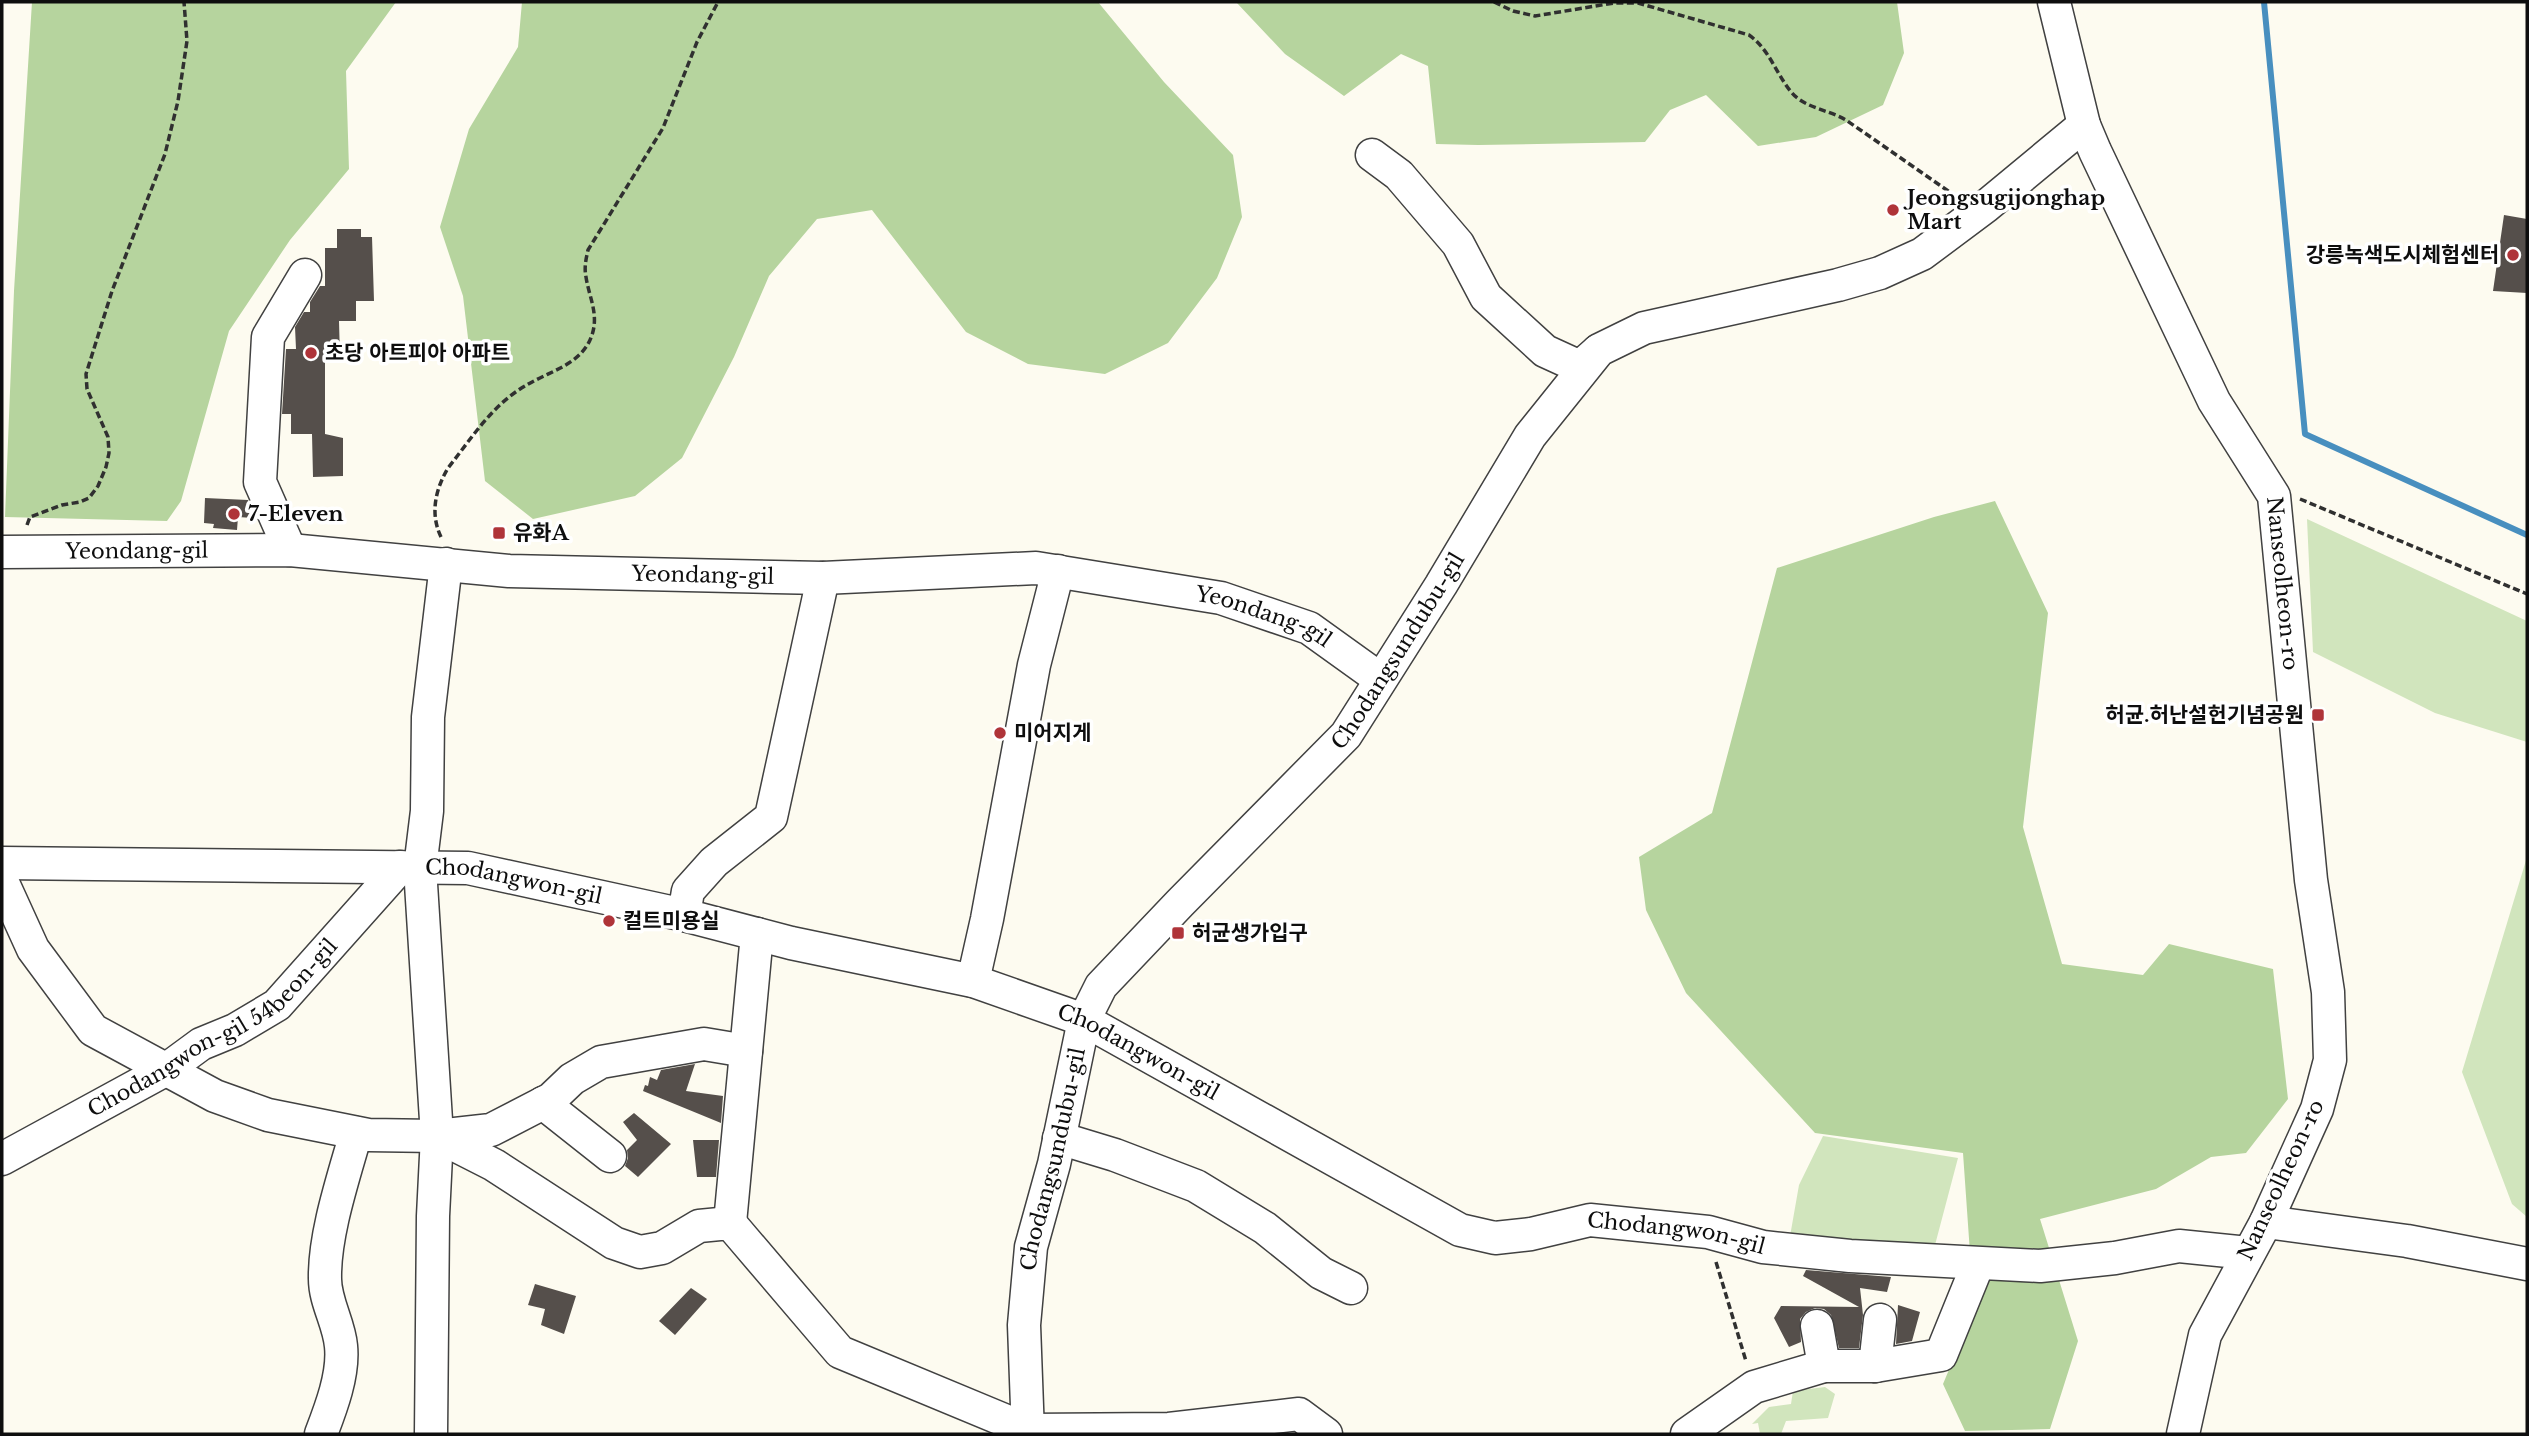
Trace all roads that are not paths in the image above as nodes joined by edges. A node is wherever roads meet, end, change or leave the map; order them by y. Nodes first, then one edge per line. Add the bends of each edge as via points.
1 (2054, 2) edge
2 (2084, 125) junction
3 (1372, 155) dead end
4 (306, 275) dead end
5 (1599, 350) junction
6 (290, 550) junction
7 (8, 552) edge
8 (442, 564) junction
9 (1058, 571) junction
10 (823, 578) junction
11 (1380, 679) junction
12 (2, 863) edge
13 (410, 868) junction
14 (2, 881) edge
15 (684, 915) junction
16 (757, 934) junction
17 (973, 981) junction
18 (1084, 1020) junction
19 (746, 1051) junction
20 (167, 1069) junction
21 (543, 1103) junction
22 (356, 1133) junction
23 (438, 1136) junction
24 (1059, 1138) junction
25 (4, 1151) edge
26 (610, 1156) dead end
27 (2266, 1222) junction
28 (730, 1223) junction
29 (2248, 1253) junction
30 (1978, 1264) junction
31 (2527, 1264) edge
32 (1351, 1288) dead end
33 (1880, 1320) dead end
34 (1817, 1326) dead end
35 (1824, 1366) junction
36 (1875, 1366) junction
37 (1028, 1432) edge
38 (321, 1434) edge
39 (431, 1434) edge
40 (1326, 1434) edge
41 (1687, 1434) edge
42 (2183, 1434) edge

1 - 2 street, Nanseolheon-ro
2 - 5 street, Chodangsundubu-gil via 1922,254 1880,274 1644,328
2 - 27 street, Nanseolheon-ro via 2214,401 2274,496 2311,880 2328,992 2330,1060 2317,1108
3 - 5 street via 1399,175 1458,244 1486,297 1545,351 1580,367
4 - 6 street via 268,338 260,482
5 - 11 street, Chodangsundubu-gil via 1530,436
6 - 7 street, Yeondang-gil
6 - 8 street, Yeondang-gil
8 - 10 street, Yeondang-gil via 509,571
8 - 13 street via 428,717 427,811
9 - 10 street, Yeondang-gil via 1036,568
9 - 11 street, Yeondang-gil via 1221,598 1309,628
9 - 17 street via 1034,665
10 - 15 street via 771,817 705,871 688,891
11 - 18 street, Chodangsundubu-gil via 1346,734 1101,986
12 - 13 street, Chodangwon-gil
13 - 15 street, Chodangwon-gil via 468,868
13 - 20 street, Chodangwon-gil 54beon-gil via 277,1005 201,1044
13 - 23 street
14 - 20 street via 33,949 93,1030
15 - 16 street, Chodangwon-gil
16 - 17 street, Chodangwon-gil
16 - 19 street
17 - 18 street, Chodangwon-gil
18 - 24 street, Chodangsundubu-gil
18 - 30 street, Chodangwon-gil via 1460,1230 1495,1238 1590,1220 1707,1232 1763,1247
19 - 21 street via 704,1044 601,1062
19 - 28 street
20 - 22 street via 215,1096 268,1115
20 - 25 street, Chodangwon-gil 54beon-gil
21 - 23 street via 491,1130
21 - 26 street
22 - 23 street
22 - 38 street via 331,1229 325,1278 341,1346 339,1375
23 - 28 street via 494,1165 614,1243 640,1252 662,1248 699,1226
23 - 39 street
24 - 32 street via 1196,1186 1265,1228 1321,1273
24 - 37 street, Chodangsundubu-gil via 1031,1247 1024,1325
27 - 29 street, Nanseolheon-ro
27 - 31 street via 2407,1241
28 - 37 street via 840,1352
29 - 30 street, Chodangwon-gil via 2179,1247 2040,1266
29 - 42 street, Nanseolheon-ro via 2205,1335
30 - 36 street via 1941,1355
33 - 36 street
34 - 35 street
35 - 36 street
35 - 41 street via 1755,1387
37 - 40 street via 1168,1429 1299,1414

